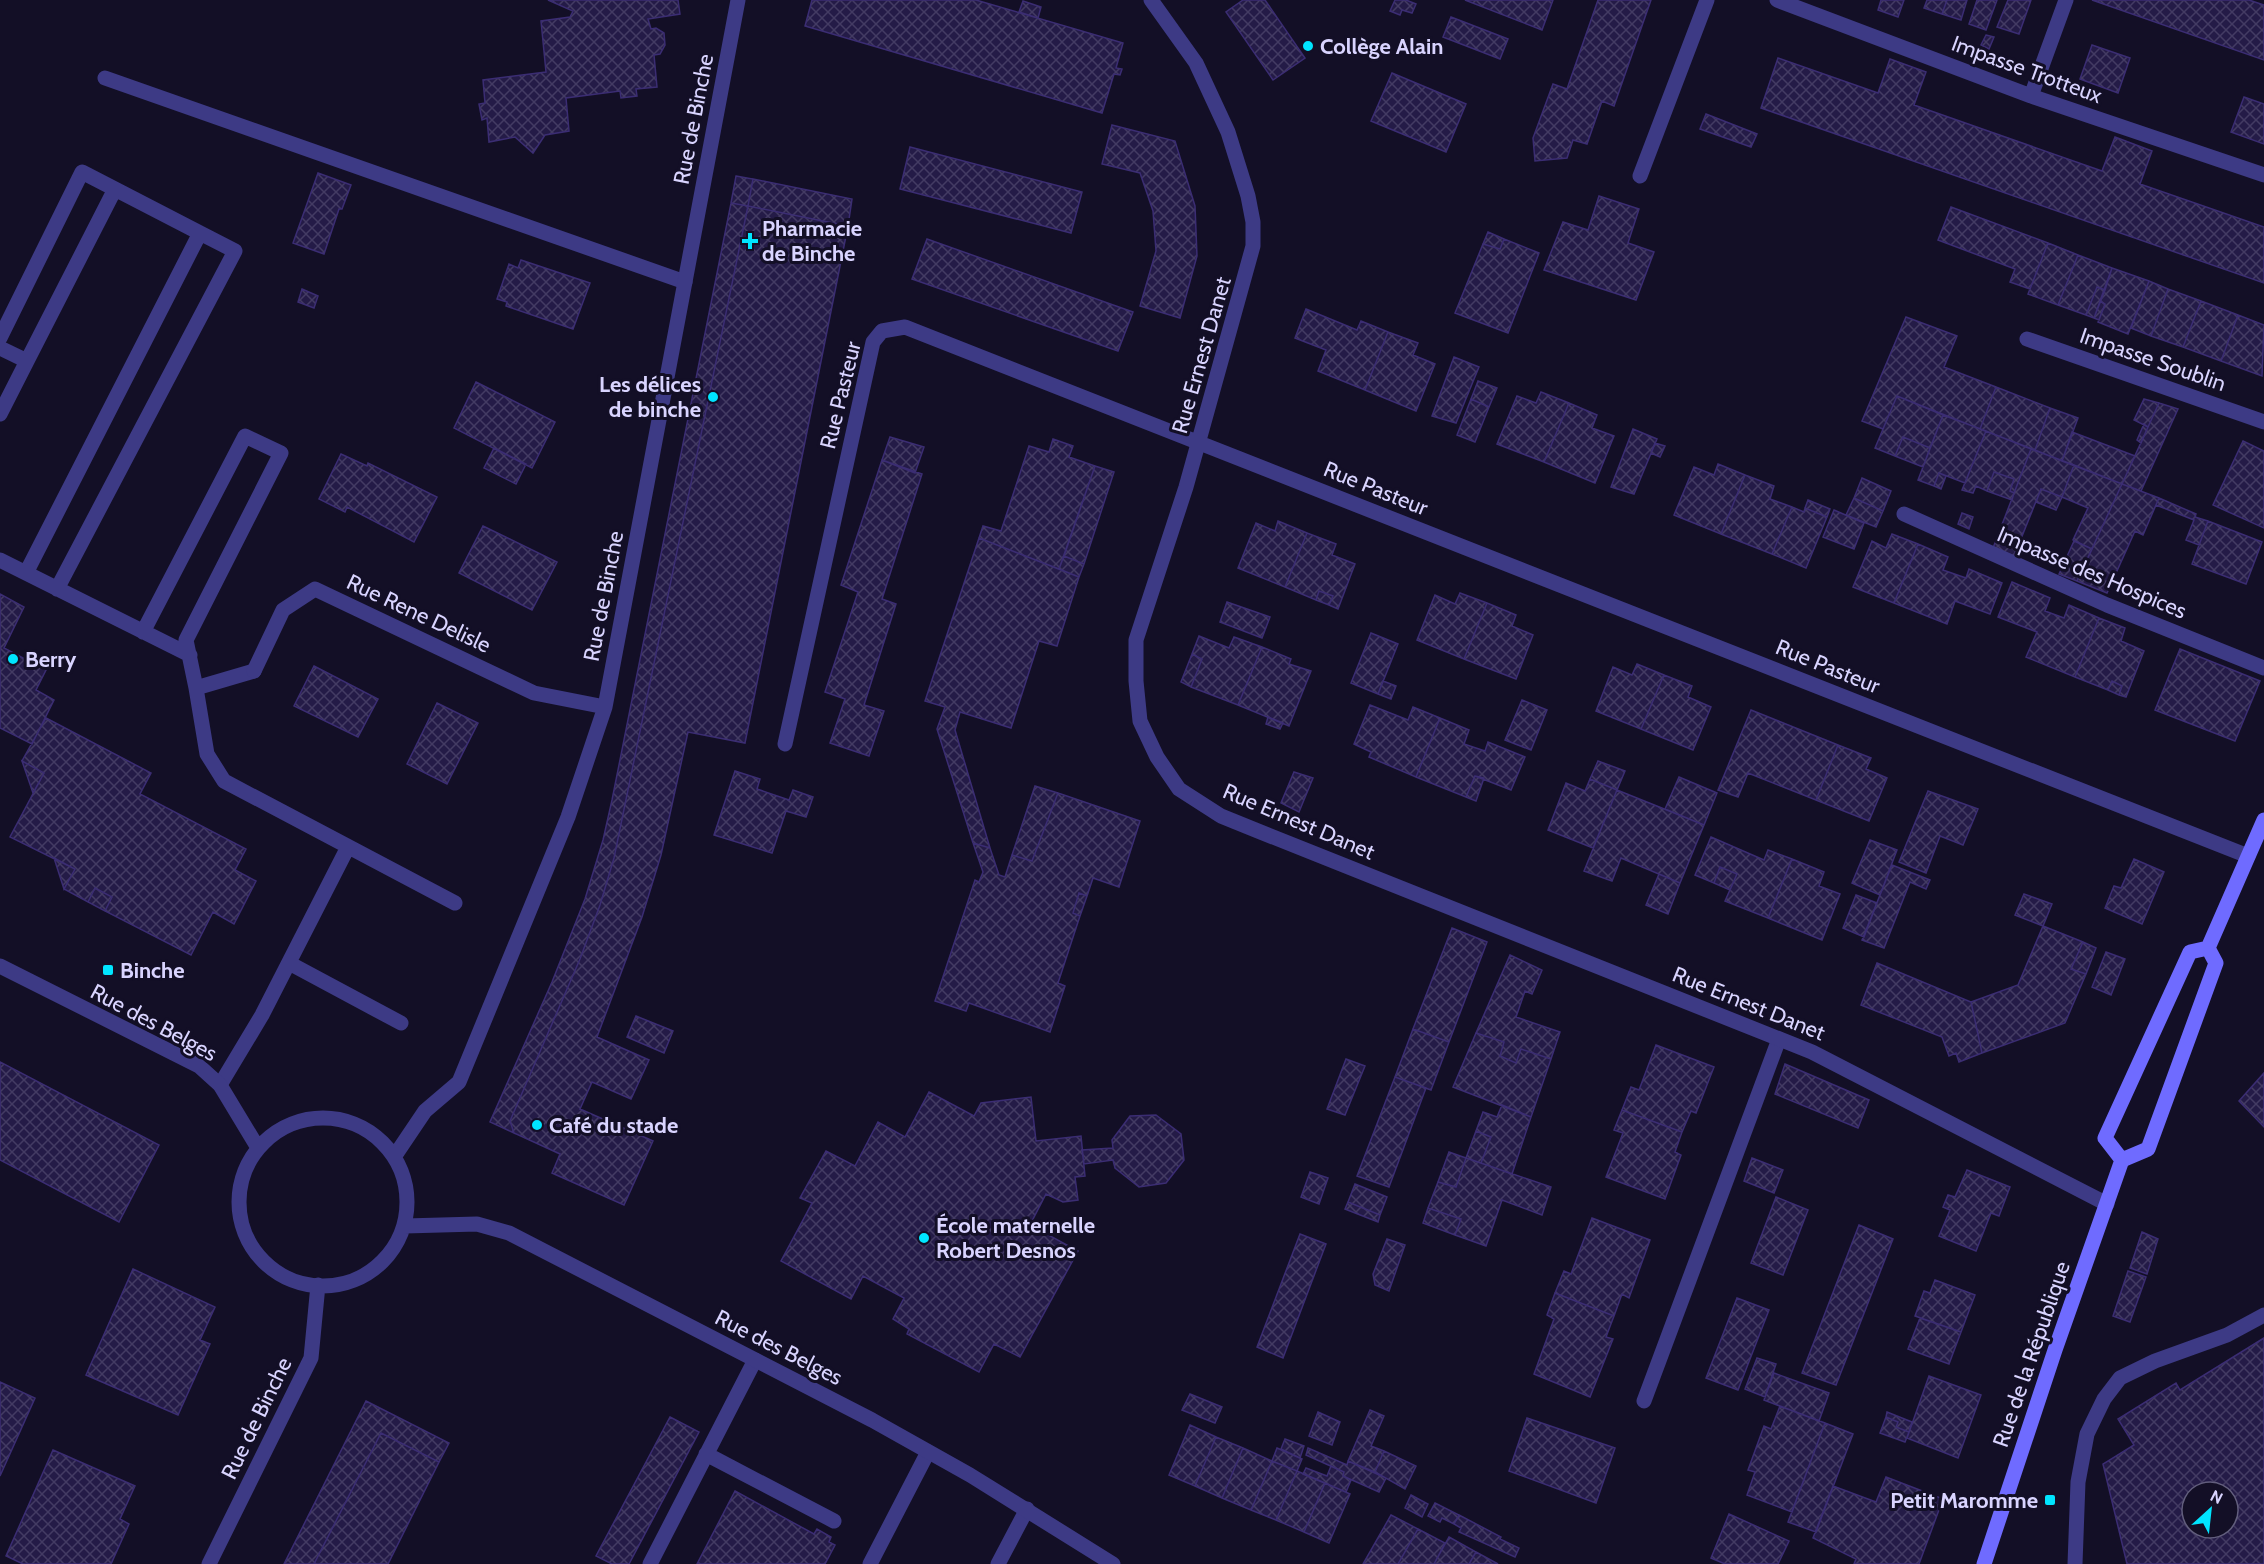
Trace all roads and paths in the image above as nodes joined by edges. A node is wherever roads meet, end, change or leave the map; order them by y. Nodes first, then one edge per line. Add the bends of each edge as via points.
1 (738, 0) edge
2 (1151, 0) edge
3 (1707, 0) edge
4 (1777, 0) edge
5 (2066, 0) edge
6 (105, 78) dead end
7 (2031, 96) junction
8 (2264, 175) edge
9 (1640, 176) dead end
10 (115, 189) junction
11 (200, 233) junction
12 (685, 282) junction
13 (0, 338) edge
14 (2027, 339) dead end
15 (0, 348) edge
16 (27, 361) junction
17 (0, 414) edge
18 (2264, 422) edge
19 (1199, 441) junction
20 (1904, 514) dead end
21 (0, 560) edge
22 (26, 573) junction
23 (57, 589) junction
24 (143, 632) junction
25 (190, 655) junction
26 (2264, 668) edge
27 (196, 688) junction
28 (605, 707) junction
29 (785, 744) dead end
30 (2264, 819) edge
31 (348, 847) junction
32 (2248, 856) junction
33 (455, 903) dead end
34 (2208, 948) junction
35 (289, 963) junction
36 (0, 966) edge
37 (401, 1023) dead end
38 (1779, 1039) junction
39 (220, 1085) junction
40 (258, 1148) junction
41 (394, 1156) junction
42 (2122, 1160) junction
43 (2107, 1204) junction
44 (405, 1226) junction
45 (318, 1285) junction
46 (2264, 1315) edge
47 (754, 1360) junction
48 (1644, 1401) dead end
49 (928, 1452) junction
50 (706, 1454) junction
51 (1027, 1509) junction
52 (834, 1521) dead end
53 (209, 1564) edge
54 (650, 1564) edge
55 (870, 1564) edge
56 (998, 1564) edge
57 (1113, 1564) edge
58 (1984, 1564) edge
59 (2075, 1564) edge

1 - 12 street, Rue de Binche
2 - 19 street, Rue Ernest Danet via 1196,63 1228,132 1253,222 1253,246 1246,276
3 - 9 street
4 - 7 street, Impasse Trotteux
5 - 7 street
6 - 12 street
7 - 8 street, Impasse Trotteux
10 - 11 street
10 - 13 street via 82,172
10 - 16 street
11 - 22 street
11 - 23 street via 235,251
12 - 28 street, Rue de Binche
14 - 18 street, Impasse Soublin
15 - 16 street
16 - 17 street
19 - 29 street, Rue Pasteur via 905,327 882,331 873,342
19 - 32 street, Rue Pasteur
19 - 38 street, Rue Ernest Danet via 1136,640 1140,721 1157,758 1179,789 1239,824
20 - 26 street, Impasse des Hospices via 2107,605
21 - 22 street
22 - 23 street
23 - 24 street
24 - 25 street
24 - 25 street via 245,436 281,453 186,640
25 - 27 street
27 - 28 street, Rue Rene Delisle via 254,671 283,610 315,589 534,693
27 - 31 street via 207,754 224,781
28 - 41 street, Rue de Binche via 568,817 459,1082 425,1111
30 - 32 street
31 - 33 street
31 - 35 street
32 - 34 street
34 - 42 street via 2216,963 2148,1149
34 - 42 street via 2190,952 2105,1138
35 - 37 street
35 - 39 street
36 - 39 street, Rue des Belges via 199,1066
38 - 43 street, Rue Ernest Danet via 1812,1052
38 - 48 street
39 - 40 street, Rue des Belges
40 - 41 street via 282,1128 315,1118 332,1118 374,1134
40 - 45 street via 243,1173 239,1189 240,1218 246,1238 263,1263 291,1281
41 - 44 street via 408,1197
42 - 43 street, Rue de la République
43 - 58 street, Rue de la République
44 - 45 street via 389,1256 365,1276 333,1287
44 - 47 street, Rue des Belges via 477,1224 509,1233
45 - 53 street, Rue de Binche via 311,1358
46 - 59 street via 2227,1335 2120,1378 2104,1399 2087,1434 2078,1482
47 - 49 street, Rue des Belges
47 - 50 street
49 - 51 street, Rue des Belges
49 - 55 street
50 - 52 street
50 - 54 street
51 - 56 street
51 - 57 street, Rue des Belges

